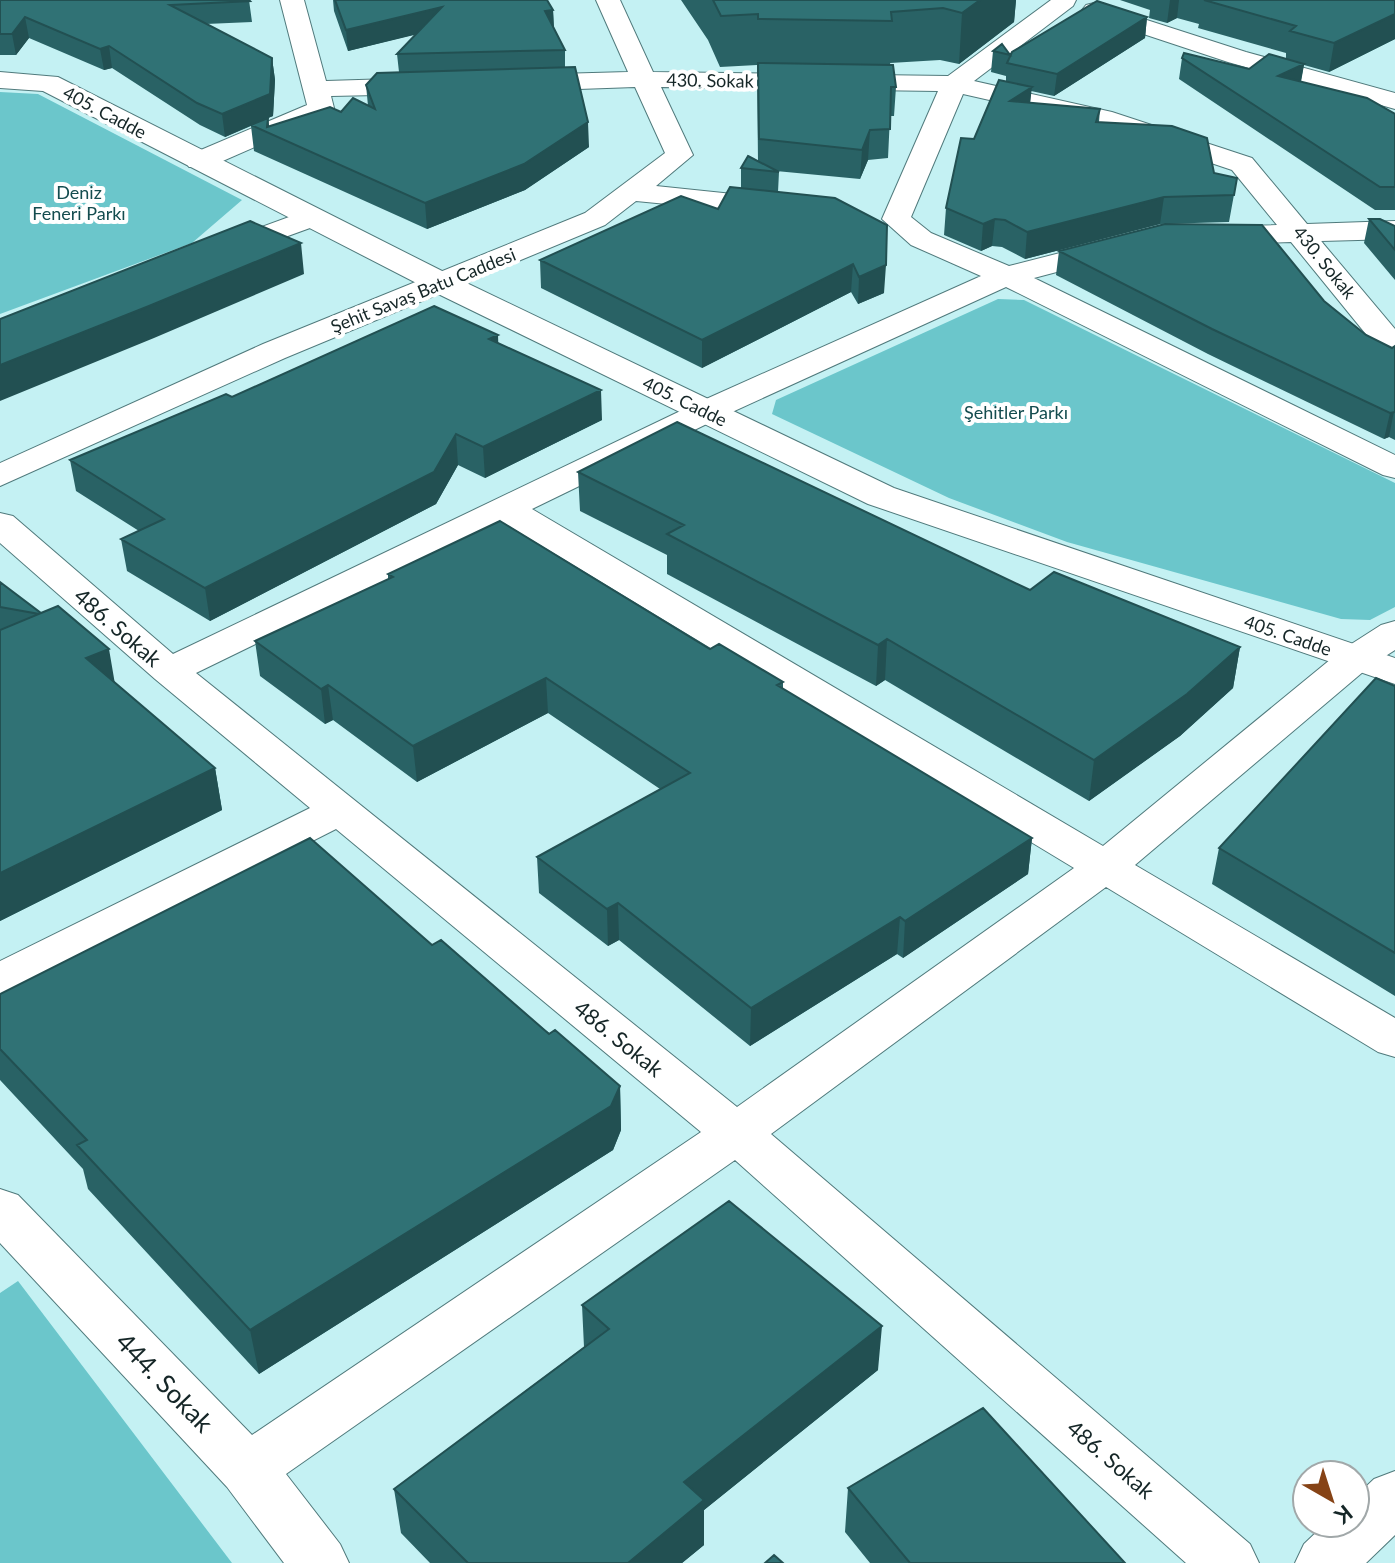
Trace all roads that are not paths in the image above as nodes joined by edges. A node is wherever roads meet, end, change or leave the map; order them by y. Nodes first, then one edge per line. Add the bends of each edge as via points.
1 (292, 0) edge
2 (608, 0) edge
3 (1063, 1) edge
4 (645, 79) junction
5 (0, 80) edge
6 (504, 84) edge
7 (954, 84) junction
8 (457, 85) edge
9 (316, 89) junction
10 (1395, 101) edge
11 (199, 161) junction
12 (631, 192) junction
13 (802, 209) edge
14 (865, 216) edge
15 (311, 218) junction
16 (896, 219) junction
17 (1395, 230) edge
18 (1302, 235) junction
19 (193, 262) edge
20 (1006, 276) junction
21 (441, 283) junction
22 (1395, 341) edge
23 (707, 411) junction
24 (1395, 468) edge
25 (0, 476) edge
26 (505, 508) junction
27 (0, 524) edge
28 (1382, 654) edge
29 (169, 671) junction
30 (340, 810) junction
31 (1106, 866) junction
32 (0, 980) edge
33 (1395, 1040) edge
34 (737, 1133) junction
35 (3, 1218) edge
36 (248, 1469) junction
37 (1395, 1497) edge
38 (319, 1563) edge
39 (1229, 1563) edge
40 (1325, 1563) edge

1 - 9 street
2 - 4 street, Şehit Savaş Batu Caddesi
3 - 7 street
3 - 10 street
4 - 6 street, 430. Sokak
4 - 7 street, 430. Sokak
4 - 12 street, Şehit Savaş Batu Caddesi via 679,155
5 - 11 street, 405. Cadde via 49,83
7 - 16 street
7 - 18 street, 430. Sokak via 1103,118 1242,164
8 - 9 street
9 - 11 street via 321,108
11 - 15 street, 405. Cadde
12 - 13 street
12 - 21 street, Şehit Savaş Batu Caddesi via 595,219
14 - 16 street
15 - 19 street
15 - 21 street, 405. Cadde
16 - 20 street via 921,239
17 - 18 street
18 - 20 street via 1162,238
18 - 22 street, 430. Sokak via 1385,337
20 - 23 street
20 - 24 street
21 - 23 street, 405. Cadde
21 - 25 street, Şehit Savaş Batu Caddesi via 274,351
23 - 26 street
23 - 28 street, 405. Cadde via 881,496
26 - 29 street
26 - 31 street
27 - 29 street, 486. Sokak
28 - 31 street
29 - 30 street, 486. Sokak
30 - 32 street
30 - 34 street, 486. Sokak
31 - 33 street
31 - 34 street
34 - 36 street
34 - 39 street, 486. Sokak
35 - 36 street, 444. Sokak
36 - 38 street, 444. Sokak
37 - 40 street

